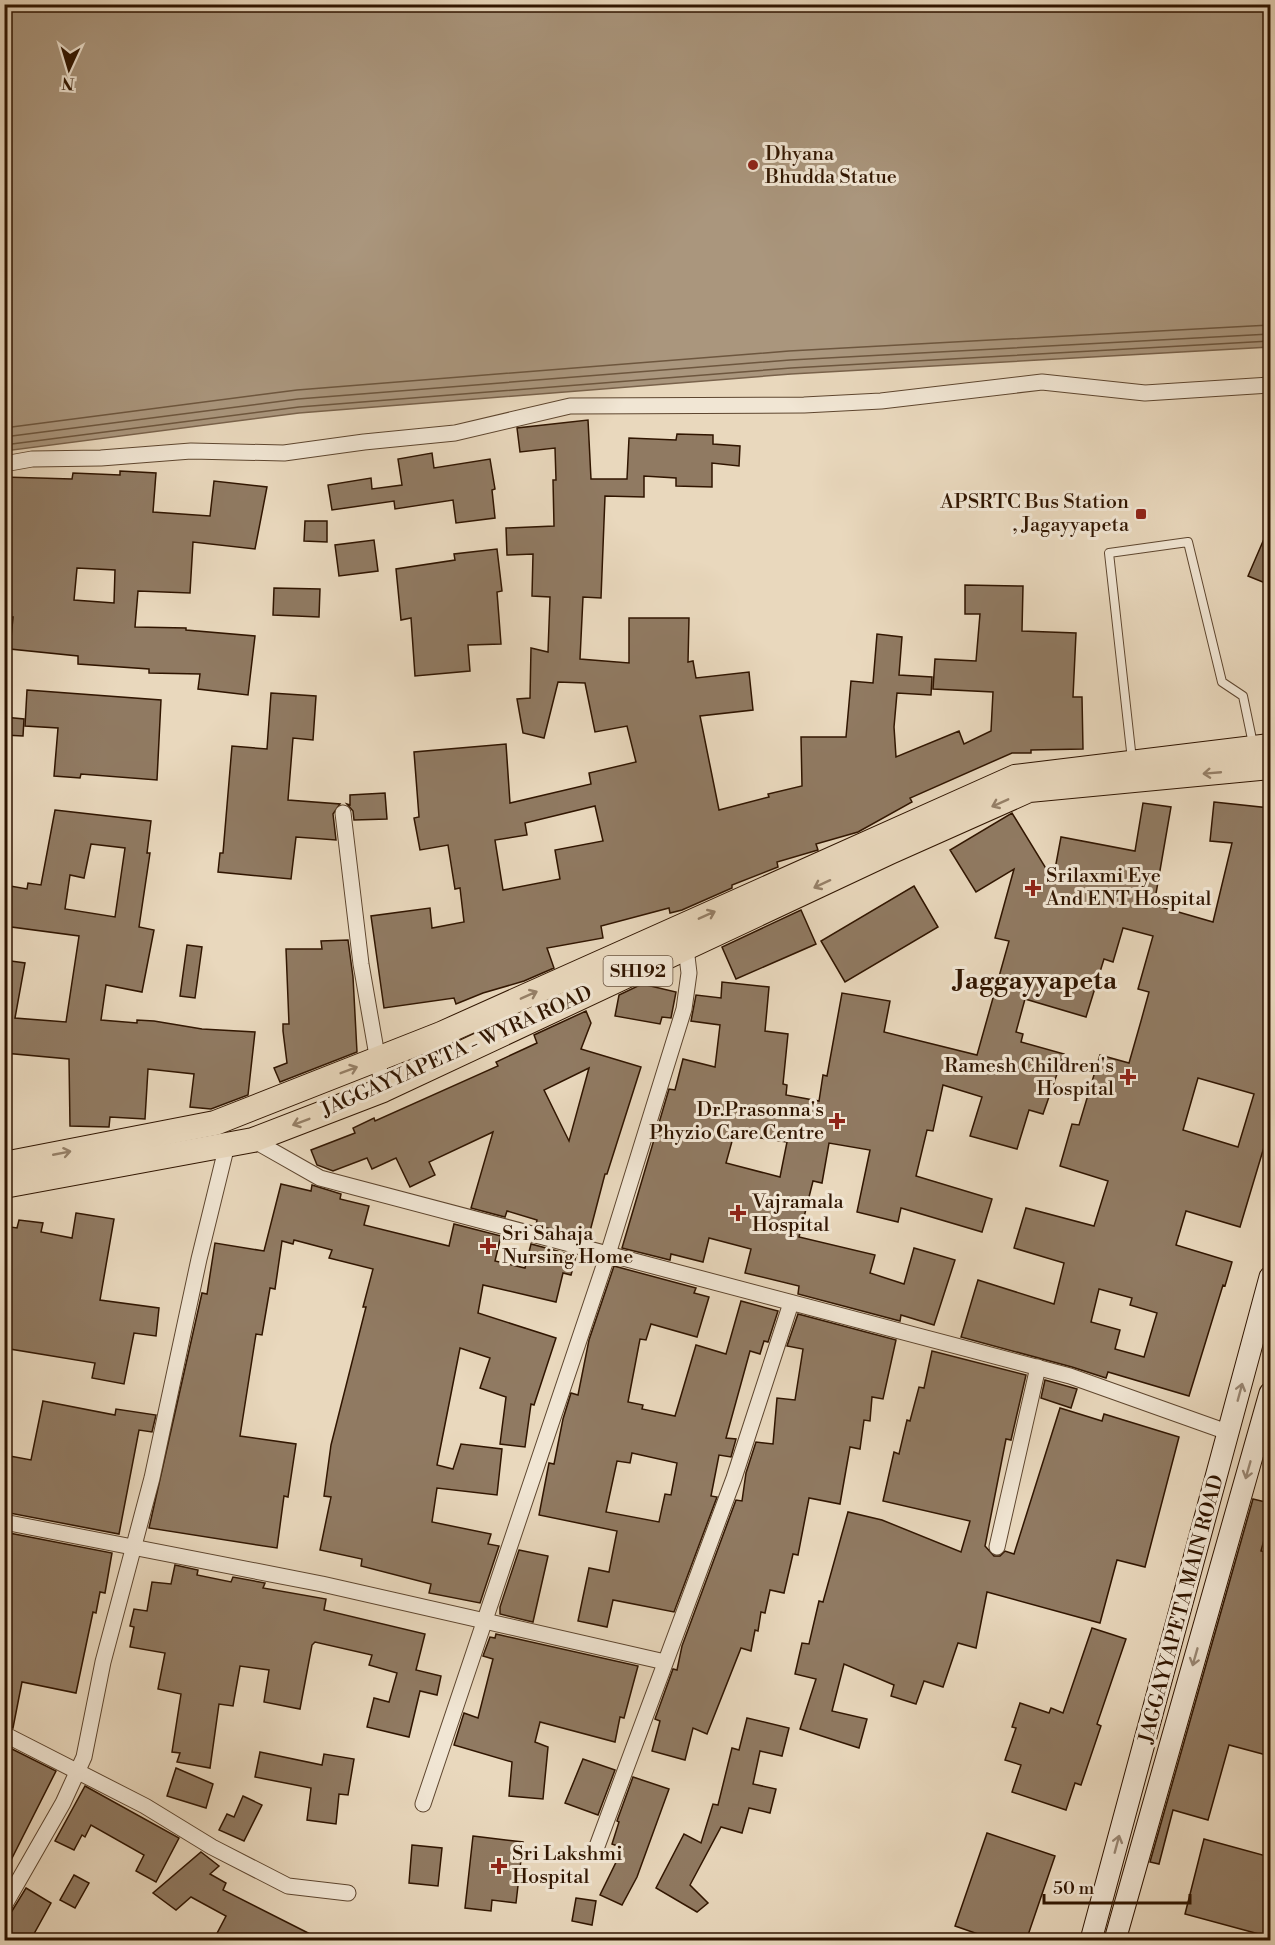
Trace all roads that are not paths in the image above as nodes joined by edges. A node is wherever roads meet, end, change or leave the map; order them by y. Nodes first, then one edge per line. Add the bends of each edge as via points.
1 (1270, 385) edge
2 (4, 464) edge
3 (1263, 757) edge
4 (1133, 772) junction
5 (343, 813) dead end
6 (686, 948) junction
7 (377, 1059) junction
8 (383, 1090) junction
9 (253, 1140) junction
10 (227, 1145) junction
11 (4, 1164) edge
12 (4, 1186) edge
13 (608, 1254) junction
14 (1270, 1277) edge
15 (792, 1303) junction
16 (1038, 1367) junction
17 (1270, 1393) edge
18 (1230, 1433) junction
19 (4, 1522) edge
20 (133, 1546) junction
21 (997, 1547) dead end
22 (486, 1621) junction
23 (665, 1662) junction
24 (4, 1734) edge
25 (77, 1773) junction
26 (423, 1804) dead end
27 (596, 1849) dead end
28 (9, 1887) edge
29 (348, 1893) dead end
30 (4, 1906) edge
31 (1091, 1941) edge
32 (1115, 1941) edge

1 - 2 street via 1145,393 1042,382 881,401 804,405 570,406 455,433 284,453 191,451 32,459
3 - 4 main road, JAGGAYYAPETA - WYRA ROAD / SH192
3 - 4 lane via 1243,696 1222,682 1188,542 1109,553
4 -> 6 main road, JAGGAYYAPETA - WYRA ROAD / SH192 via 1029,790
7 -> 4 main road, SH192 via 441,1034 1015,777
5 - 7 street
6 - 8 main road, JAGGAYYAPETA - WYRA ROAD / SH192
6 - 13 street via 684,1009
7 - 8 street
11 -> 7 main road, SH192 via 215,1123
8 -> 9 main road, JAGGAYYAPETA - WYRA ROAD / SH192
9 - 10 main road, JAGGAYYAPETA - WYRA ROAD / SH192
9 - 13 street via 320,1178
10 - 12 main road, JAGGAYYAPETA - WYRA ROAD / SH192
10 - 20 street
13 - 15 street
13 - 22 street
18 -> 14 main road, JAGGAYYAPETA MAIN ROAD
15 - 16 street
15 - 23 street via 734,1478
16 - 18 street
16 - 21 street
17 -> 32 main road
31 -> 18 main road, JAGGAYYAPETA MAIN ROAD
19 - 20 street
20 - 22 street
20 - 25 street
22 - 23 street
22 - 26 street
23 - 27 street
24 - 25 street
25 - 28 street
25 - 29 street via 146,1806 212,1847 288,1886
28 - 30 street

